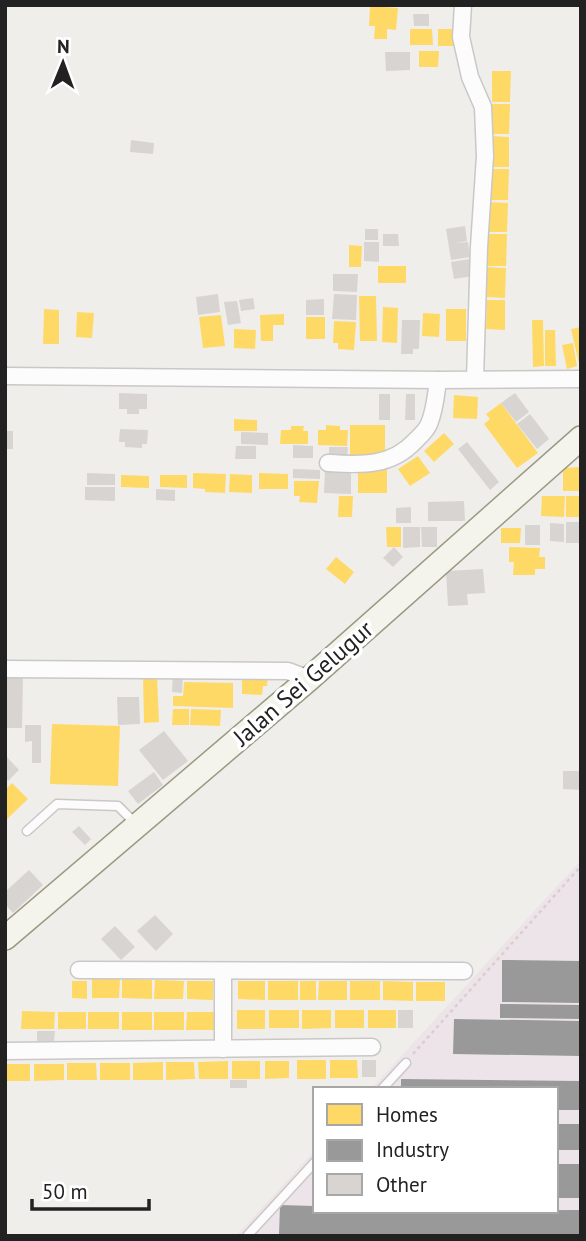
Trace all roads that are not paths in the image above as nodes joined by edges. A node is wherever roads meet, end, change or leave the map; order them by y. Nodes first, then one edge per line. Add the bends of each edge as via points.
1 (463, 5) edge
2 (5, 376) edge
3 (475, 379) junction
4 (581, 379) edge
5 (439, 380) junction
6 (581, 438) edge
7 (328, 463) dead end
8 (5, 669) edge
9 (309, 679) junction
10 (138, 825) junction
11 (27, 831) dead end
12 (13, 931) edge
13 (79, 970) dead end
14 (464, 971) dead end
15 (223, 972) junction
16 (372, 1047) dead end
17 (223, 1049) junction
18 (5, 1051) edge
19 (405, 1063) road end
20 (384, 1087) edge
21 (313, 1164) edge
22 (247, 1236) edge

1 - 3 street via 461,37 470,77 484,107
2 - 5 street
3 - 4 street
3 - 5 street
5 - 7 street via 428,428 412,445 391,460 366,465
6 - 9 main road, Jalan Sei Gelugur
8 - 9 street via 288,671
9 - 10 main road, Jalan Sei Gelugur
10 - 11 lane via 118,806 57,804
10 - 12 main road, Jalan Sei Gelugur
13 - 15 street
14 - 15 street
15 - 17 street
16 - 17 street
17 - 18 street
19 - 20 lane
21 - 22 lane

